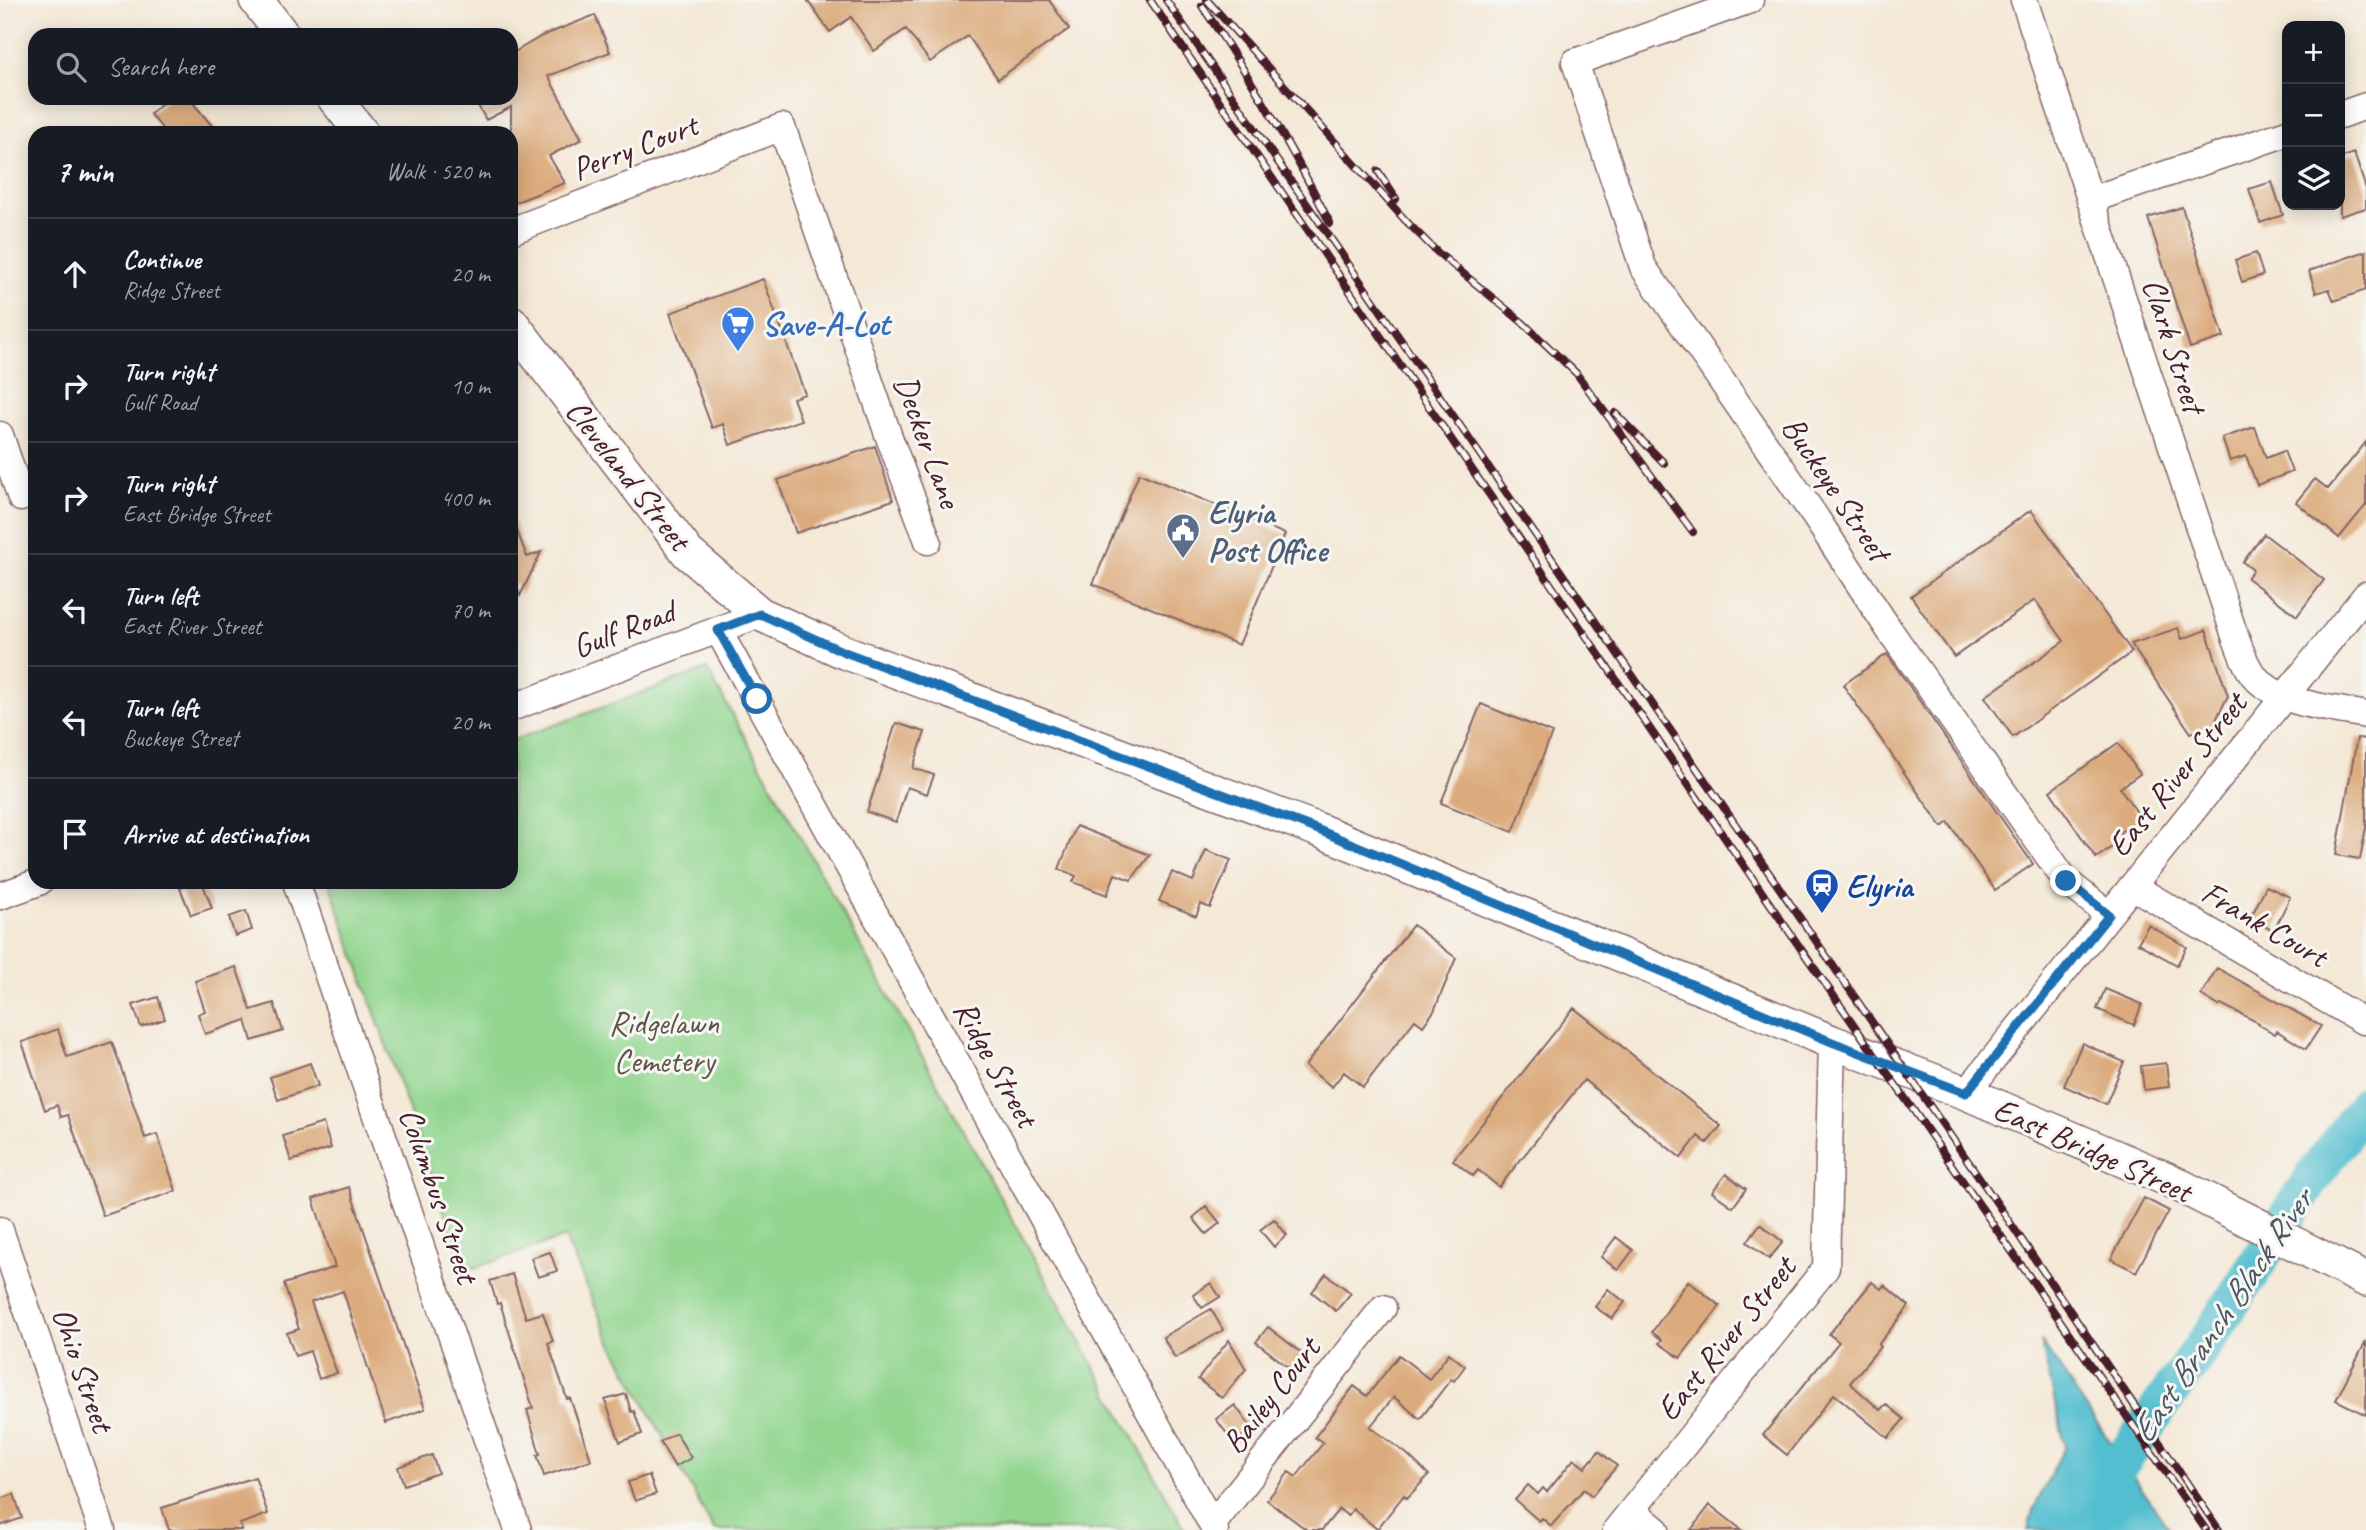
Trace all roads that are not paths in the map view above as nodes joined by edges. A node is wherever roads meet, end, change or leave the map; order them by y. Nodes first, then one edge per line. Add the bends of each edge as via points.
1 (256, 0) edge
2 (1750, 0) edge
3 (2024, 0) edge
4 (278, 28) edge
5 (340, 105) edge
6 (2366, 106) edge
7 (2345, 113) edge
8 (356, 126) edge
9 (782, 127) joint
10 (2282, 135) edge
11 (2090, 200) junction
12 (518, 228) edge
13 (518, 331) edge
14 (0, 435) edge
15 (19, 499) edge
16 (928, 541) dead end
17 (2366, 595) edge
18 (760, 614) junction
19 (718, 630) junction
20 (2283, 697) junction
21 (518, 705) edge
22 (2366, 715) edge
23 (28, 886) edge
24 (2132, 886) junction
25 (298, 889) edge
26 (0, 896) edge
27 (2109, 915) junction
28 (2363, 1021) dead end
29 (1832, 1042) junction
30 (1966, 1093) junction
31 (0, 1230) edge
32 (2365, 1280) edge
33 (1383, 1308) dead end
34 (1624, 1520) edge
35 (1213, 1527) edge
36 (102, 1530) edge
37 (518, 1530) edge
38 (1657, 1530) edge

1 - 4 main road
2 - 27 street, Buckeye Street via 1575,62 1643,267 2066,881
3 - 11 street, Clark Street
5 - 8 main road
6 - 7 street
9 - 12 street, Perry Court
9 - 16 street, Decker Lane
10 - 11 street
11 - 20 street, Clark Street via 2235,636 2255,677
13 - 18 main road, Cleveland Street via 688,553
14 - 15 street
17 - 20 street
18 - 19 street, Gulf Road
18 - 29 main road, East Bridge Street via 842,651 1316,829
19 - 21 street, Gulf Road
19 - 35 street, Ridge Street
20 - 22 street, East River Street
20 - 24 street, East River Street
23 - 26 street
24 - 27 street, East River Street
24 - 28 street, Frank Court
25 - 37 street, Columbus Street
27 - 30 street, East River Street
29 - 30 main road, East Bridge Street
29 - 34 street, East River Street via 1826,1268
30 - 32 main road, East Bridge Street via 2167,1179
31 - 36 street, Ohio Street
33 - 35 street, Bailey Court
34 - 38 street

